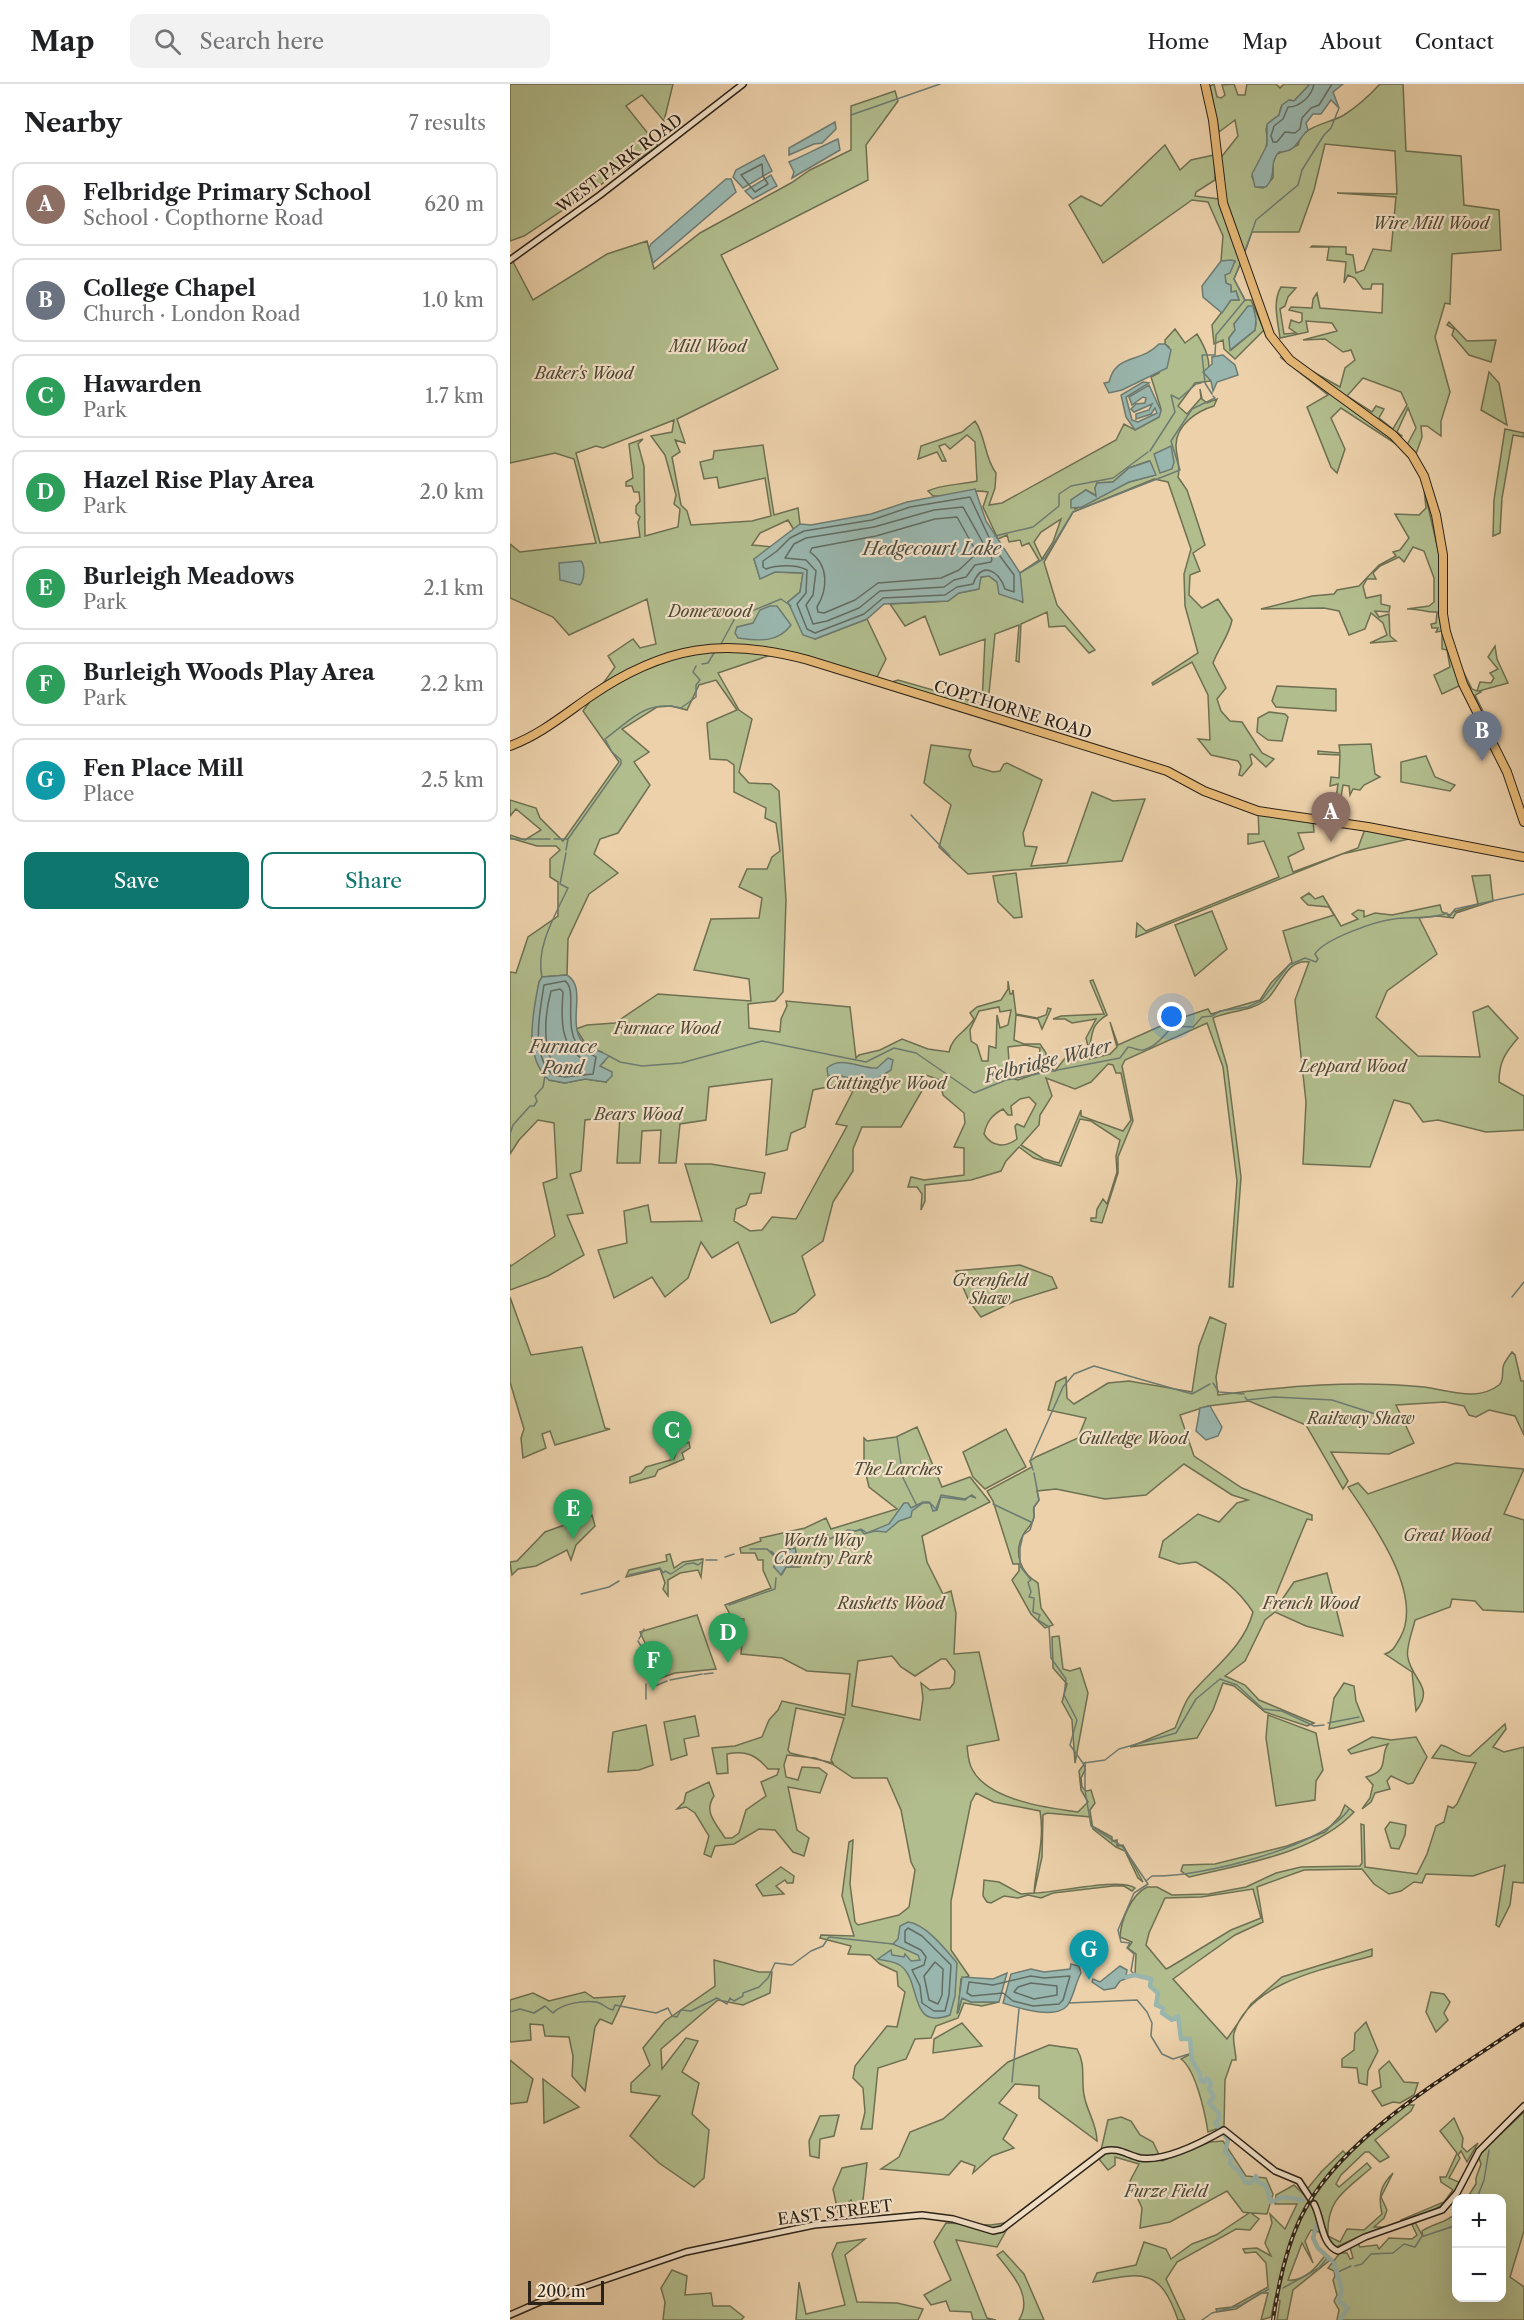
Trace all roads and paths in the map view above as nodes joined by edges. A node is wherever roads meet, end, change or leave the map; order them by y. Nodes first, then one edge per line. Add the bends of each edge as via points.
1 (743, 84) edge
2 (1205, 84) edge
3 (510, 260) edge
4 (510, 746) edge
5 (1524, 822) edge
6 (1524, 857) edge
7 (1524, 2106) edge
8 (1310, 2198) dead end
9 (1314, 2205) dead end
10 (510, 2315) edge

1 - 3 main road, WEST PARK ROAD
2 - 5 highway via 1214,120 1224,203 1270,335 1282,354 1393,435 1412,455 1424,476 1443,555 1446,632 1463,684 1507,772
4 - 6 highway, COPTHORNE ROAD via 545,729 645,664 711,648 758,649 808,660 1167,771 1252,810
7 - 9 main road via 1479,2151 1457,2193 1442,2210 1365,2237 1338,2251 1326,2239
8 - 10 main road, EAST STREET via 1299,2181 1275,2170 1227,2130 1171,2154 1142,2158 1111,2149 1104,2151 1002,2229 993,2231 922,2215 814,2225 686,2252

